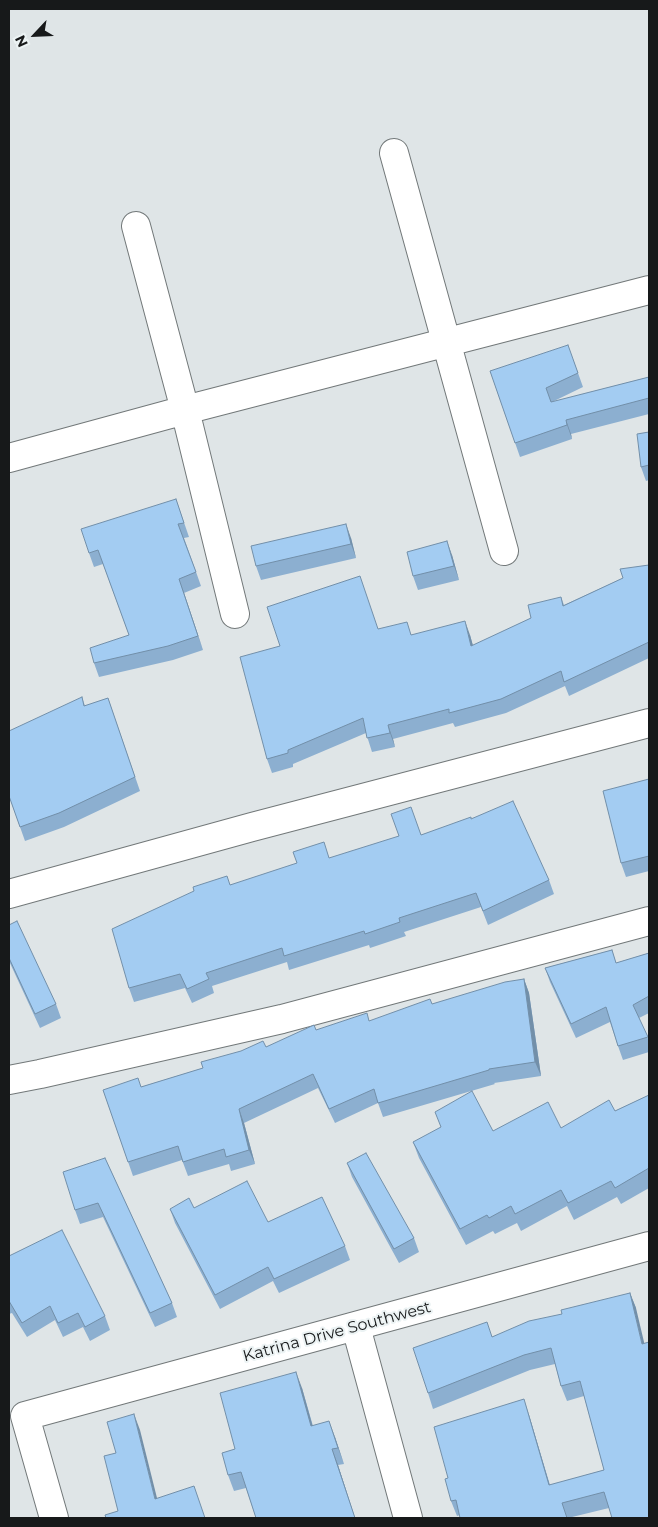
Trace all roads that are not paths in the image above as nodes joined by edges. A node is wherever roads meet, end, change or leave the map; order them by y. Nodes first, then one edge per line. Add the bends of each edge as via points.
1 (394, 154) dead end
2 (136, 226) dead end
3 (649, 290) edge
4 (446, 342) junction
5 (185, 410) junction
6 (9, 458) edge
7 (504, 551) dead end
8 (236, 614) dead end
9 (649, 724) edge
10 (9, 894) edge
11 (649, 922) edge
12 (9, 1080) edge
13 (649, 1246) edge
14 (356, 1327) junction
15 (54, 1518) edge
16 (408, 1518) edge

1 - 4 street
2 - 5 street
3 - 4 street
4 - 5 street
4 - 7 street
5 - 6 street
5 - 8 street
9 - 10 street
11 - 12 street via 282,1019
13 - 14 street, Katrina Drive Southwest
14 - 15 street, Katrina Drive Southwest via 25,1416
14 - 16 street

